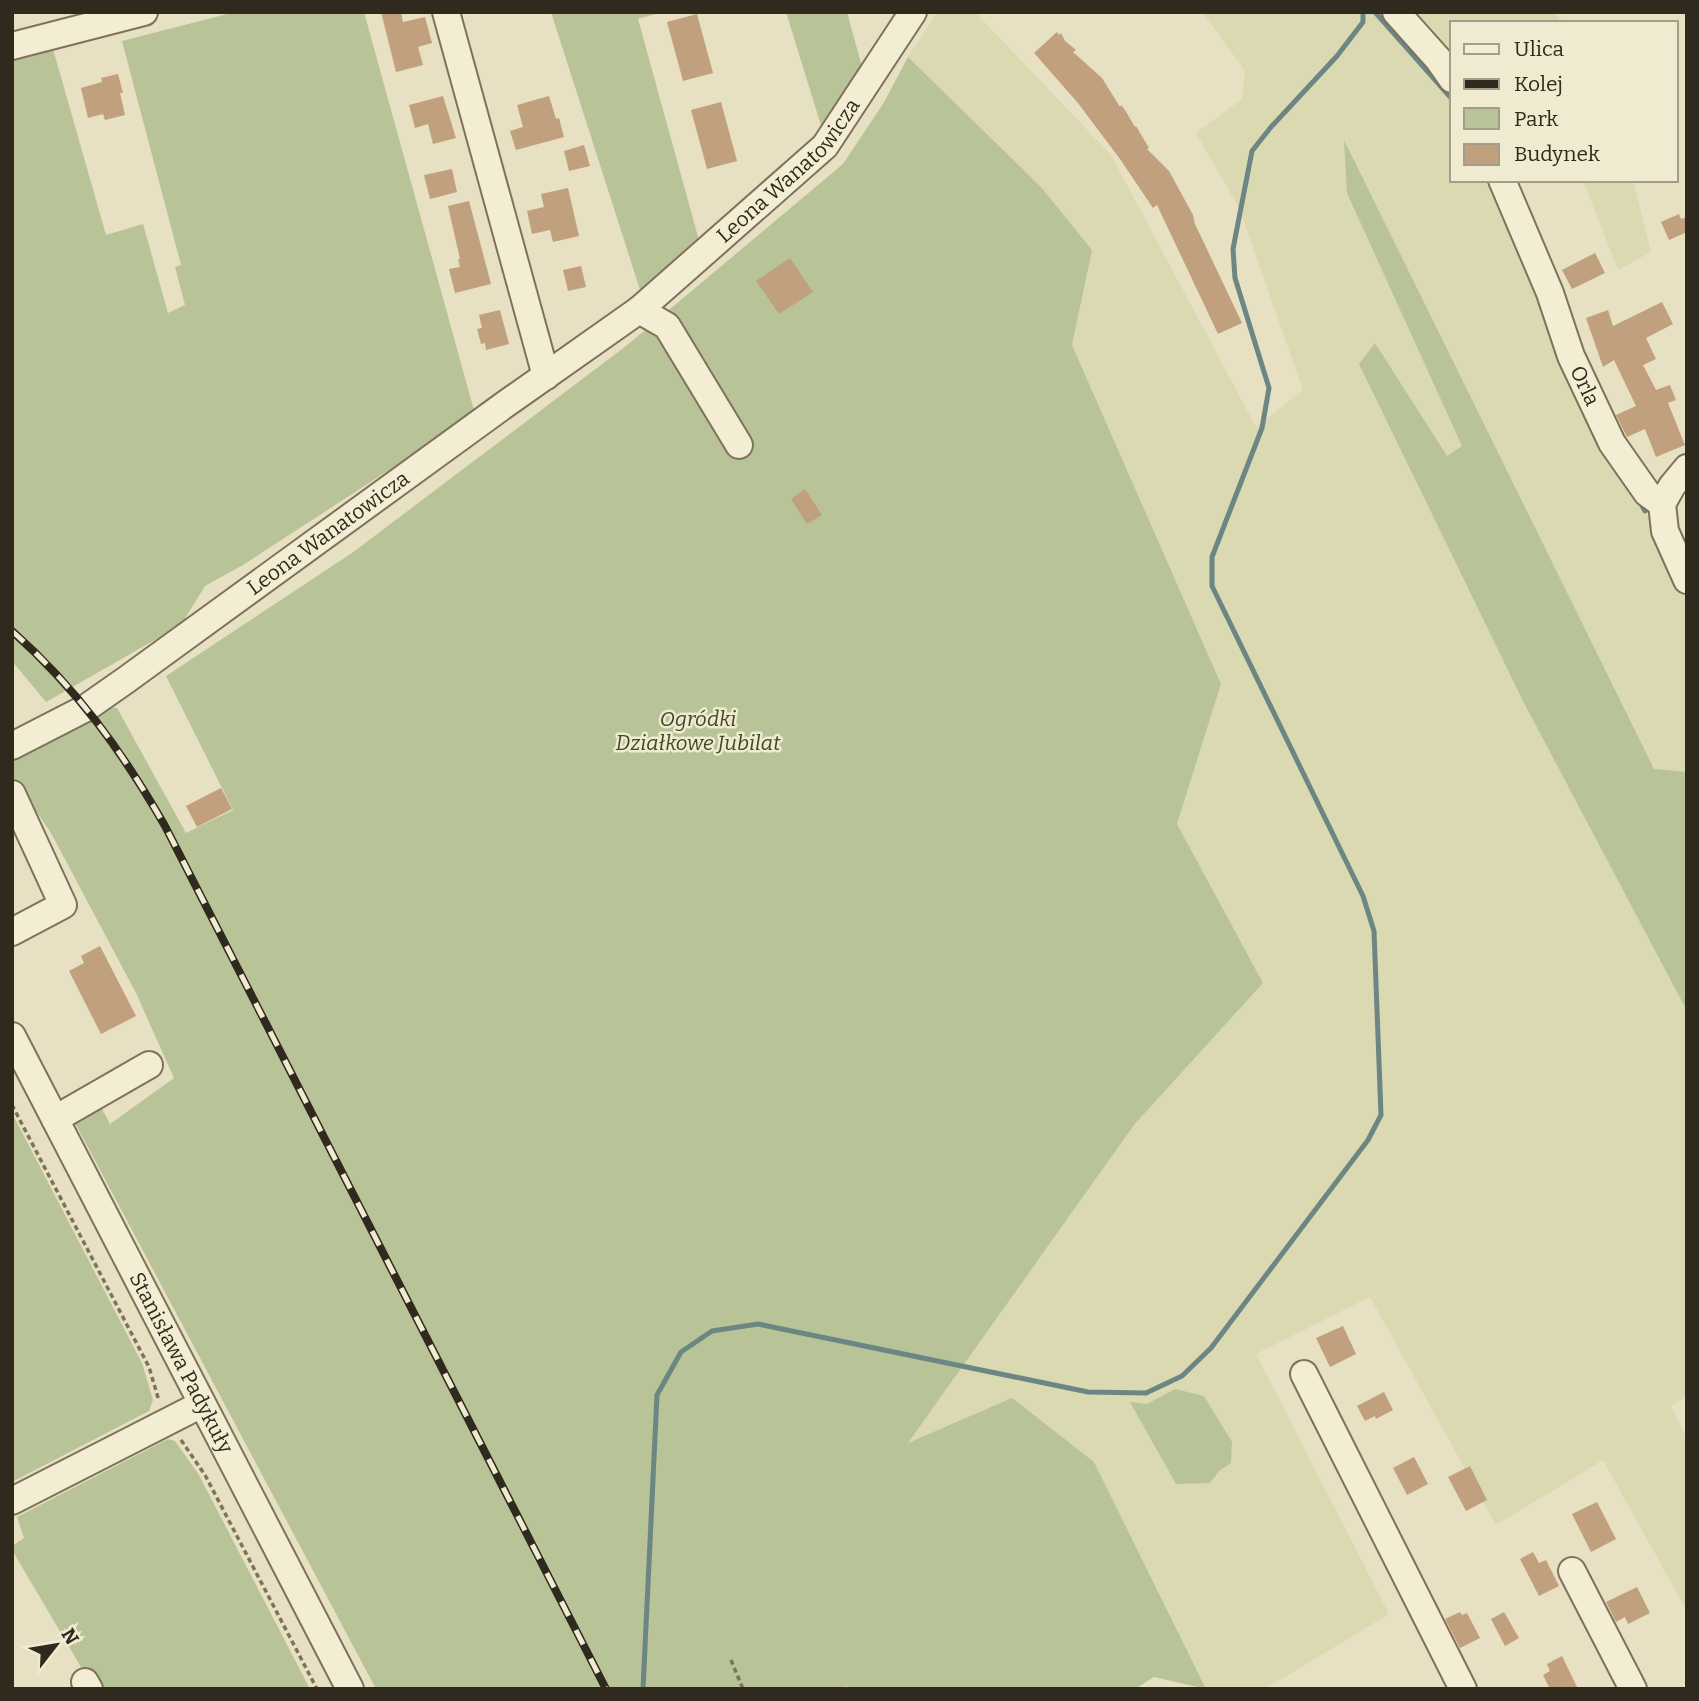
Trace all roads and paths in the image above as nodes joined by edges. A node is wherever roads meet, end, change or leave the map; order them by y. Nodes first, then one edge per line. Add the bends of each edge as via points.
1 (144, 12) edge
2 (446, 12) edge
3 (913, 12) edge
4 (1396, 12) edge
5 (12, 46) edge
6 (1450, 76) edge
7 (1503, 182) edge
8 (639, 310) junction
9 (546, 376) junction
10 (739, 445) dead end
11 (1687, 468) edge
12 (1662, 504) junction
13 (1687, 580) edge
14 (12, 746) edge
15 (12, 794) edge
16 (12, 932) edge
17 (12, 1036) edge
18 (149, 1065) dead end
19 (55, 1119) junction
20 (1304, 1374) dead end
21 (202, 1404) junction
22 (12, 1502) edge
23 (1572, 1571) dead end
24 (731, 1660) dead end
25 (350, 1689) edge
26 (743, 1689) edge
27 (1462, 1689) edge
28 (1633, 1689) edge

1 - 5 street
2 - 9 street
3 - 8 street, Leona Wanatowicza via 825,146
4 - 6 street
7 - 12 street, Orla via 1571,356 1612,443 1647,493
8 - 9 street, Leona Wanatowicza
8 - 10 street via 667,326
9 - 14 street, Leona Wanatowicza via 86,708
11 - 12 street
12 - 13 street via 1665,531
15 - 16 street via 63,905
17 - 19 street, Stanisława Padykuły
18 - 19 street
19 - 21 street, Stanisława Padykuły
20 - 27 street
21 - 22 street
21 - 25 street, Stanisława Padykuły
23 - 28 street
24 - 26 path

